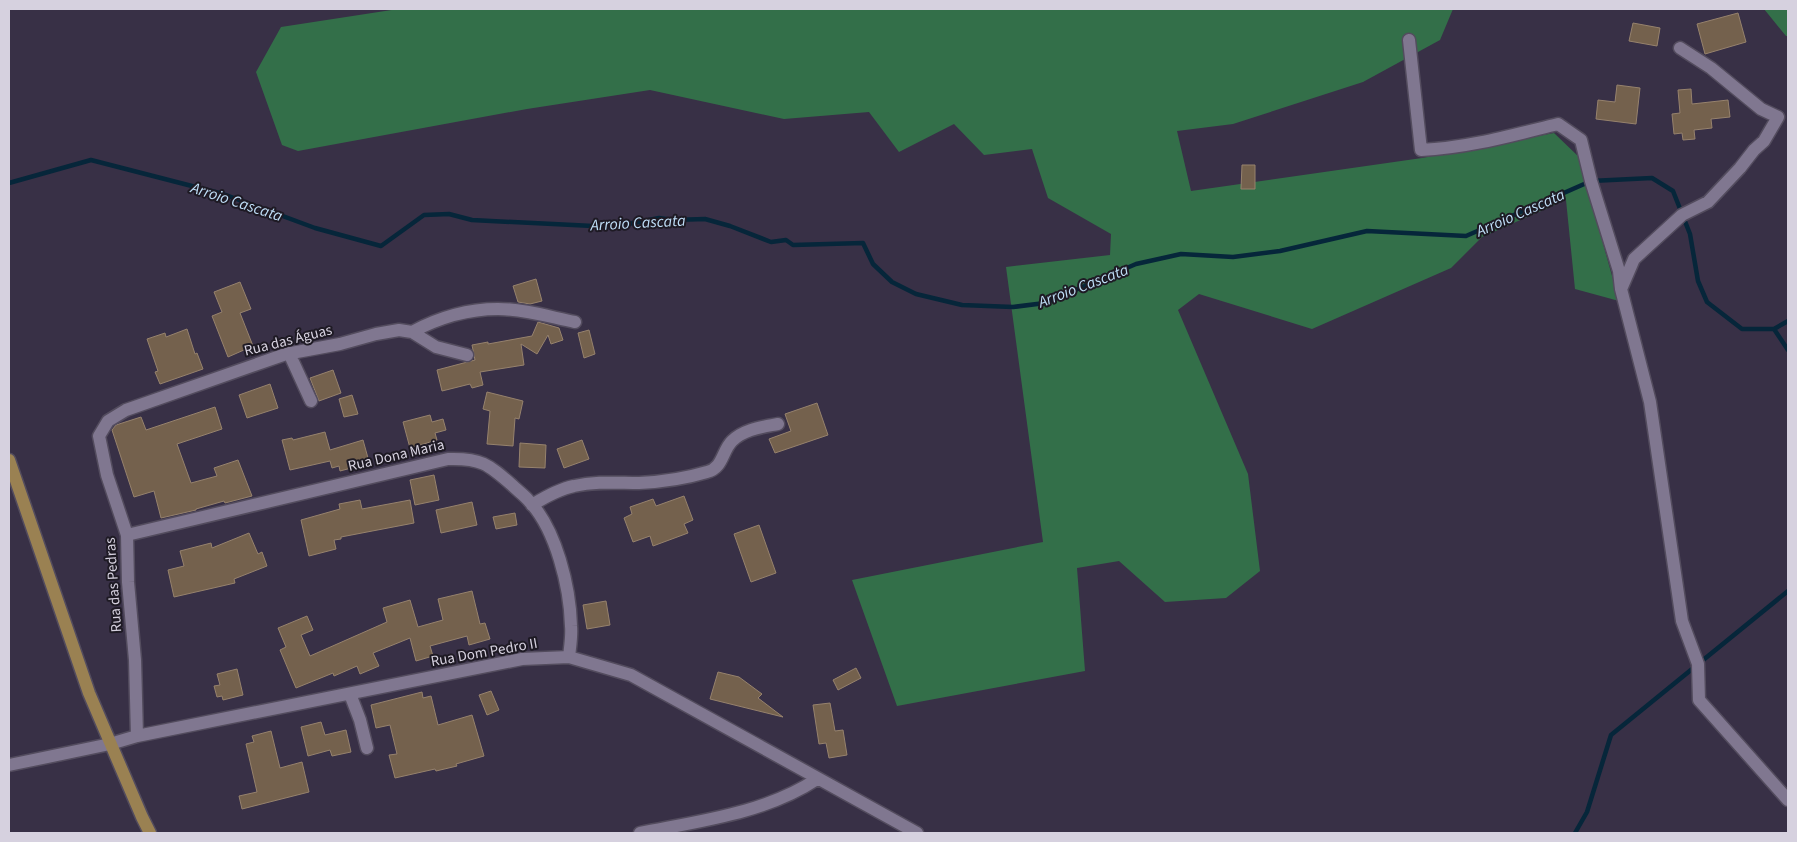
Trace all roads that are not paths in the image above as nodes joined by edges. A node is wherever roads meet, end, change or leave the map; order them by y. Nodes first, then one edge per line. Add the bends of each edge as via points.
1 (1409, 40) dead end
2 (1680, 48) dead end
3 (1621, 290) junction
4 (575, 322) dead end
5 (412, 332) junction
6 (289, 354) junction
7 (467, 355) dead end
8 (311, 401) dead end
9 (778, 424) dead end
10 (99, 436) joint
11 (9, 460) edge
12 (532, 505) junction
13 (127, 535) junction
14 (570, 656) junction
15 (350, 694) junction
16 (137, 736) junction
17 (110, 744) junction
18 (367, 748) dead end
19 (9, 765) edge
20 (818, 779) junction
21 (1788, 800) edge
22 (150, 833) edge
23 (640, 833) edge
24 (917, 833) edge

1 - 3 street via 1421,150 1444,149 1558,124 1581,140 1619,271
2 - 3 street via 1761,109 1778,117 1764,141 1708,202 1682,215 1634,259
3 - 21 street via 1650,402 1682,622 1698,664 1699,700
4 - 5 street via 499,309 445,317
5 - 6 street, Rua das Águas via 399,330 376,334
5 - 7 street via 436,347
6 - 8 street
6 - 10 street, Rua das Águas via 126,410 108,421
9 - 12 street via 755,428 733,440 718,467 708,472 639,483 602,482 573,486
10 - 13 street, Rua das Pedras via 107,475
11 - 17 main road via 89,693
12 - 13 street, Rua Dona Maria via 484,463 469,458 448,459
12 - 14 street, Rua Dona Maria via 550,533 564,577 572,627
13 - 16 street, Rua das Pedras
14 - 15 street, Rua Dom Pedro II via 522,660
14 - 20 street, Rua Dom Pedro II via 632,675
15 - 16 street, Rua Dom Pedro II
15 - 18 street
16 - 17 street, Rua Dom Pedro II
17 - 19 street, Rua Dom Pedro II
17 - 22 main road
20 - 23 street via 801,790 746,810
20 - 24 street, Rua Dom Pedro II

